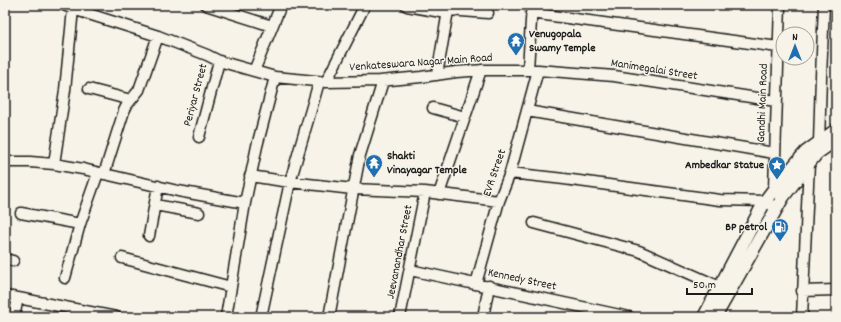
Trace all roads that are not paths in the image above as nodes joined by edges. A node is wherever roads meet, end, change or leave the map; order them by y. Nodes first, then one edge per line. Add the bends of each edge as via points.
1 (206, 5) edge
2 (281, 5) edge
3 (364, 5) edge
4 (780, 5) edge
5 (824, 5) edge
6 (407, 6) edge
7 (68, 7) edge
8 (448, 9) edge
9 (532, 9) edge
10 (488, 13) dead end
11 (272, 26) junction
12 (779, 26) edge
13 (158, 36) junction
14 (775, 47) edge
15 (219, 61) junction
16 (777, 66) edge
17 (481, 70) junction
18 (528, 70) junction
19 (538, 70) junction
20 (254, 71) junction
21 (437, 75) junction
22 (275, 77) junction
23 (383, 81) junction
24 (322, 82) junction
25 (90, 89) dead end
26 (131, 100) junction
27 (776, 101) junction
28 (433, 108) dead end
29 (527, 111) junction
30 (465, 117) junction
31 (836, 130) edge
32 (199, 137) dead end
33 (836, 140) edge
34 (819, 143) junction
35 (774, 153) junction
36 (5, 162) edge
37 (809, 163) junction
38 (54, 164) junction
39 (510, 173) junction
40 (101, 174) junction
41 (250, 176) junction
42 (290, 182) junction
43 (158, 186) junction
44 (353, 189) junction
45 (425, 192) junction
46 (778, 193) junction
47 (439, 194) junction
48 (499, 201) junction
49 (765, 201) junction
50 (245, 203) junction
51 (155, 205) junction
52 (776, 208) junction
53 (21, 213) dead end
54 (199, 213) dead end
55 (534, 223) dead end
56 (80, 224) junction
57 (149, 236) dead end
58 (122, 258) dead end
59 (410, 270) junction
60 (65, 278) dead end
61 (476, 284) junction
62 (231, 286) junction
63 (489, 286) junction
64 (720, 287) junction
65 (802, 290) junction
66 (836, 290) edge
67 (5, 296) edge
68 (18, 298) junction
69 (14, 317) edge
70 (116, 317) edge
71 (226, 317) edge
72 (261, 317) edge
73 (329, 317) edge
74 (400, 317) edge
75 (483, 317) edge
76 (630, 317) edge
77 (704, 317) edge
78 (715, 317) edge
79 (802, 317) edge

1 - 11 street
2 - 11 street
3 - 24 street
4 - 12 street, Gandhi Main Road
5 - 34 street
6 - 8 street
7 - 13 street, Venkateswara Nagar Main Road
7 - 38 street via 64,90
8 - 10 street
8 - 21 street
9 - 14 street
9 - 18 street
11 - 20 street
13 - 15 street, Venkateswara Nagar Main Road
13 - 26 street via 139,90
15 - 20 street, Venkateswara Nagar Main Road
15 - 32 street, Periyar Street
16 - 27 street, Gandhi Main Road
17 - 18 street, Venkateswara Nagar Main Road
17 - 21 street, Venkateswara Nagar Main Road
17 - 30 street
18 - 19 street, Manimegalai Street
19 - 27 street, Manimegalai Street via 614,76
19 - 29 street, EVR Street
20 - 22 street, Venkateswara Nagar Main Road
21 - 23 street, Venkateswara Nagar Main Road
22 - 24 street, Venkateswara Nagar Main Road
22 - 41 street
23 - 24 street, Venkateswara Nagar Main Road
23 - 44 street via 360,154
24 - 42 street
25 - 26 street
26 - 40 street via 124,111
27 - 35 street, Gandhi Main Road
28 - 30 street
29 - 35 street
29 - 39 street, EVR Street
30 - 47 street
31 - 34 main road
33 - 37 main road via 817,153
34 - 46 main road via 806,152
35 - 46 street, Gandhi Main Road
36 - 38 street
37 - 46 main road
37 - 65 street
38 - 40 street
39 - 48 street, EVR Street
39 - 49 street via 720,200
40 - 43 street
40 - 56 street
41 - 42 street
41 - 50 street
42 - 44 street
42 - 72 street
43 - 50 street
43 - 51 street
44 - 45 street
44 - 73 street
45 - 47 street
45 - 59 street, Jeevanandhar Street
46 - 49 main road
46 - 52 main road
47 - 48 street
48 - 61 street, EVR Street
49 - 52 street
49 - 64 main road
50 - 62 street
51 - 54 street
51 - 57 street
52 - 78 main road
53 - 56 street
55 - 64 street via 639,251
56 - 60 street
58 - 62 street
59 - 61 street, Kennedy Street
59 - 74 street, Jeevanandhar Street
61 - 63 street, Kennedy Street
62 - 71 street
63 - 75 street
63 - 76 street, Kennedy Street
64 - 77 main road
65 - 66 street
65 - 79 street
67 - 68 street
68 - 69 street
68 - 70 street

